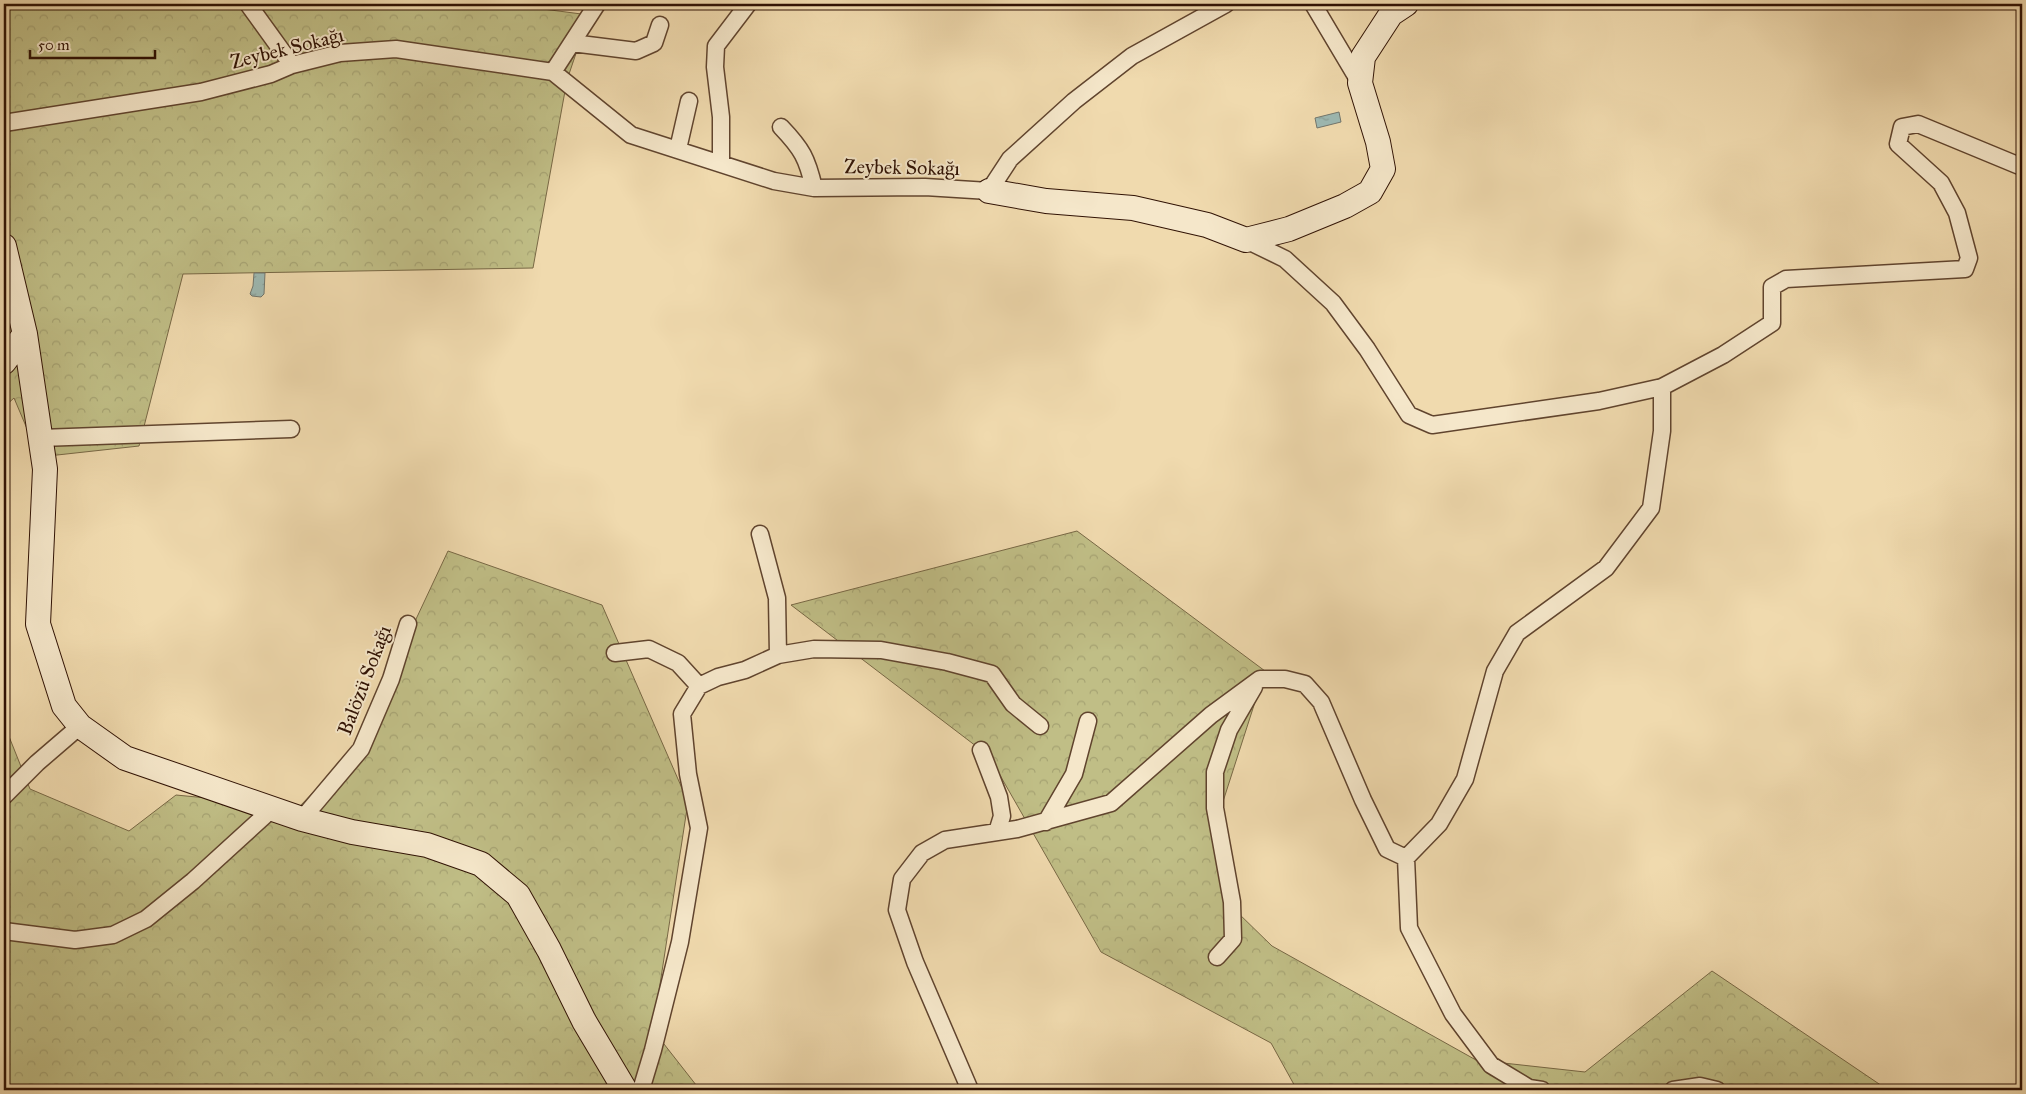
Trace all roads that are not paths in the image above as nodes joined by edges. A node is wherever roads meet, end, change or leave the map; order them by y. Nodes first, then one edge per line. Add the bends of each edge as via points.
1 (248, 4) edge
2 (597, 4) edge
3 (748, 4) edge
4 (1226, 4) edge
5 (1314, 4) edge
6 (1406, 4) edge
7 (660, 25) dead end
8 (572, 43) junction
9 (292, 65) junction
10 (553, 72) junction
11 (1360, 83) junction
12 (689, 101) dead end
13 (4, 122) edge
14 (781, 127) dead end
15 (678, 149) junction
16 (721, 163) junction
17 (2022, 167) edge
18 (814, 188) junction
19 (989, 191) junction
20 (1246, 240) junction
21 (4, 246) edge
22 (25, 334) junction
23 (4, 362) edge
24 (1662, 387) junction
25 (291, 429) dead end
26 (41, 438) junction
27 (760, 534) dead end
28 (408, 624) dead end
29 (615, 653) dead end
30 (778, 655) junction
31 (1260, 679) junction
32 (699, 686) junction
33 (1088, 721) dead end
34 (80, 726) junction
35 (1040, 726) dead end
36 (981, 750) dead end
37 (4, 796) edge
38 (272, 809) junction
39 (302, 819) junction
40 (1046, 822) junction
41 (997, 832) junction
42 (1406, 858) junction
43 (4, 931) edge
44 (24, 933) junction
45 (4, 938) edge
46 (1217, 957) dead end
47 (625, 1090) edge
48 (642, 1090) edge
49 (970, 1090) edge
50 (1542, 1090) edge
51 (1673, 1090) edge
52 (1717, 1090) edge

1 - 9 street
2 - 8 street
3 - 16 street via 716,46
4 - 19 street via 1132,56 1074,101 1010,159
5 - 11 street
6 - 11 street via 1391,14 1363,57
7 - 8 street via 654,43 636,51
8 - 10 street
9 - 10 street, Zeybek Sokağı via 340,53 396,49
9 - 13 street, Zeybek Sokağı via 271,74 201,92
10 - 15 street, Zeybek Sokağı via 632,135
11 - 20 street via 1383,169 1370,192 1289,229
12 - 15 street
14 - 18 street via 795,141 808,162
15 - 16 street, Zeybek Sokağı
16 - 18 street, Zeybek Sokağı via 774,181
17 - 24 street via 1918,124 1902,128 1898,144 1941,184 1957,214 1969,258 1965,269 1786,279 1772,287 1772,323
18 - 19 street, Zeybek Sokağı via 925,187
19 - 20 street via 1046,201 1133,208 1206,225
20 - 24 street via 1284,259 1333,303 1409,415 1432,425 1599,401
21 - 22 street
22 - 23 street
22 - 26 street
24 - 42 street via 1662,431 1651,508 1606,568 1517,633 1495,671 1465,779 1439,824
25 - 26 street
26 - 34 street via 45,469 38,624 64,706
27 - 30 street via 777,598
28 - 39 street, Balözü Sokağı via 391,678 361,749
29 - 32 street via 650,649 678,663
30 - 32 street
30 - 35 street via 814,649 880,650 992,674 1013,704
31 - 40 street via 1211,716 1111,803
31 - 42 street via 1284,678 1305,684 1321,702 1387,849
31 - 46 street via 1229,730 1215,772 1215,808 1232,902 1233,939
32 - 48 street via 682,714 688,774 699,828 680,942
33 - 40 street via 1074,774
34 - 37 street via 37,762
34 - 38 street via 125,758
36 - 41 street via 1000,797 1002,816
38 - 39 street
38 - 44 street via 146,919 113,935 76,940
39 - 47 street via 352,832 427,845 481,864 518,895 584,1021
40 - 41 street
41 - 49 street via 945,840 922,853 902,879 896,910
42 - 50 street via 1409,928 1453,1014 1491,1065 1529,1088
43 - 44 street
44 - 45 street
51 - 52 street via 1700,1086

